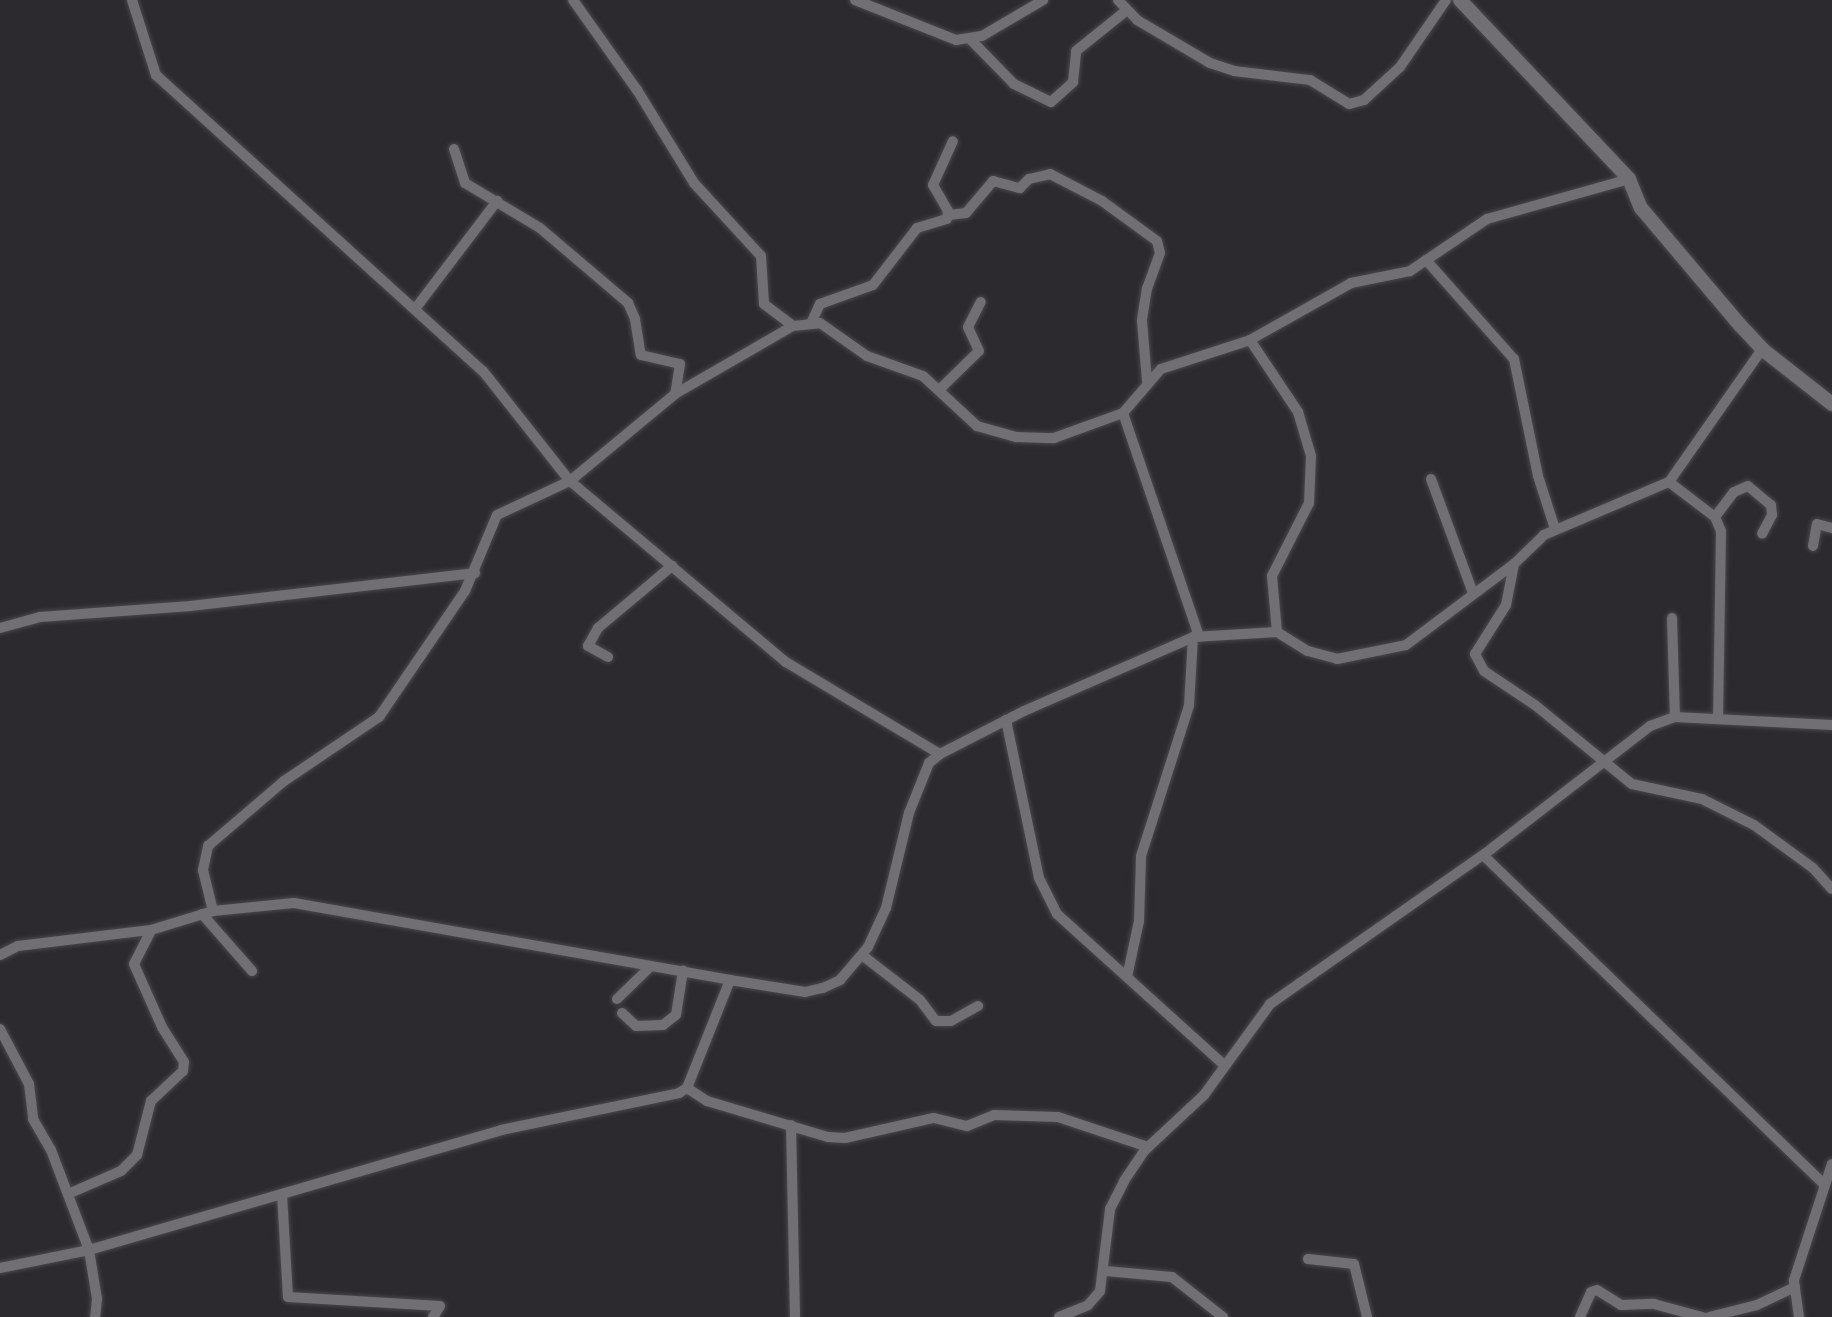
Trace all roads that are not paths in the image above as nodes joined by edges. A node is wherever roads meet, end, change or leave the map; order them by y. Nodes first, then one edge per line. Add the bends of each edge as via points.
1 (132, 0) edge
2 (573, 0) edge
3 (855, 0) edge
4 (1044, 0) edge
5 (1118, 0) edge
6 (1446, 0) edge
7 (1460, 0) edge
8 (1127, 10) junction
9 (971, 40) junction
10 (953, 141) dead end
11 (454, 149) dead end
12 (1629, 178) junction
13 (497, 201) junction
14 (949, 215) junction
15 (1426, 260) junction
16 (981, 302) dead end
17 (415, 309) junction
18 (812, 321) junction
19 (793, 326) junction
20 (1250, 340) junction
21 (1762, 349) junction
22 (1147, 381) junction
23 (940, 389) junction
24 (675, 394) junction
25 (1832, 404) edge
26 (1123, 413) junction
27 (1431, 479) dead end
28 (570, 481) junction
29 (1669, 482) junction
30 (1715, 517) junction
31 (1832, 528) edge
32 (1555, 529) junction
33 (1762, 534) dead end
34 (1813, 546) dead end
35 (1514, 564) junction
36 (672, 566) junction
37 (475, 573) junction
38 (1473, 593) junction
39 (1672, 618) dead end
40 (0, 628) edge
41 (1277, 632) junction
42 (1196, 636) junction
43 (608, 657) dead end
44 (1675, 717) junction
45 (1718, 718) junction
46 (1006, 720) junction
47 (1832, 725) edge
48 (940, 754) junction
49 (1604, 764) junction
50 (1483, 855) junction
51 (1832, 889) edge
52 (208, 912) junction
53 (151, 930) junction
54 (0, 955) edge
55 (862, 955) junction
56 (650, 967) junction
57 (252, 971) dead end
58 (682, 971) junction
59 (1127, 977) junction
60 (730, 980) junction
61 (617, 999) dead end
62 (978, 1006) dead end
63 (622, 1013) dead end
64 (0, 1029) edge
65 (1224, 1065) junction
66 (687, 1088) junction
67 (791, 1125) junction
68 (1148, 1147) junction
69 (1832, 1164) edge
70 (1825, 1185) junction
71 (282, 1194) junction
72 (68, 1195) junction
73 (89, 1250) junction
74 (1308, 1259) dead end
75 (0, 1268) edge
76 (1106, 1271) junction
77 (1795, 1287) junction
78 (95, 1317) edge
79 (433, 1317) edge
80 (795, 1317) edge
81 (1059, 1317) edge
82 (1223, 1317) edge
83 (1367, 1317) edge
84 (1580, 1317) edge
85 (1702, 1317) edge
86 (1709, 1317) edge
87 (1799, 1317) edge

1 - 17 street via 156,75
2 - 19 street via 637,90 694,183 761,256 764,304
3 - 9 street via 943,38
4 - 9 street
5 - 8 street
6 - 8 street via 1400,67 1357,103 1342,101 1310,80 1221,68
7 - 12 street
8 - 9 street via 1076,51 1073,82 1051,102 1014,84
10 - 14 street via 933,185
11 - 13 street via 465,183
12 - 15 street via 1499,214
12 - 21 street via 1641,208
13 - 17 street
13 - 24 street via 540,228 628,303 641,355 680,363
14 - 18 street via 917,228 873,285 820,304
14 - 22 street via 966,213 993,181 1020,188 1029,178 1050,174 1102,201 1157,242 1160,253 1147,288 1142,321
15 - 20 street via 1402,274 1341,288
15 - 32 street via 1514,359 1538,476
16 - 23 street via 968,327 979,351
17 - 28 street via 483,371
18 - 19 street
18 - 23 street via 830,328 867,356 923,376
19 - 24 street
20 - 22 street via 1161,369
20 - 41 street via 1298,411 1311,456 1308,503 1272,576
21 - 25 street
21 - 29 street
22 - 26 street
23 - 26 street via 968,422 1024,438 1054,439
24 - 28 street
26 - 42 street
27 - 38 street
28 - 36 street
28 - 37 street via 497,514
29 - 30 street
29 - 32 street
30 - 33 street via 1734,492 1748,486 1771,505 1772,515
30 - 45 street via 1722,545
31 - 34 street via 1817,524
32 - 35 street
35 - 38 street
35 - 49 street via 1506,605 1477,647 1476,661
36 - 43 street via 598,628 588,646
36 - 48 street via 786,662
37 - 40 street via 191,606 40,617
37 - 52 street via 379,717 285,781 208,846 203,870
38 - 41 street via 1406,645 1365,656 1323,657
39 - 44 street
41 - 42 street
42 - 46 street
42 - 59 street via 1189,706 1143,849 1139,920
44 - 45 street
44 - 49 street via 1650,726
45 - 47 street
46 - 48 street
46 - 59 street via 1039,878 1057,914
48 - 55 street via 926,771 898,850 886,908
49 - 50 street
49 - 51 street via 1641,788 1702,799 1754,825 1813,868
50 - 65 street via 1270,1004
50 - 70 street
52 - 53 street
52 - 56 street via 270,903 317,905
52 - 57 street
53 - 54 street via 18,946
53 - 72 street via 134,964 162,1027 184,1062 183,1071 151,1101 137,1155 121,1171
55 - 60 street via 840,979 805,992
55 - 62 street via 920,1000 936,1021 951,1021
56 - 58 street
56 - 61 street
58 - 60 street
58 - 63 street via 676,1015 663,1025 636,1026
59 - 65 street
60 - 66 street
64 - 72 street via 29,1084 33,1119
65 - 68 street via 1203,1095
66 - 67 street via 707,1101
66 - 71 street via 501,1130
67 - 68 street via 845,1138 934,1118 967,1126 994,1115 1058,1117
67 - 80 street
68 - 76 street via 1110,1209
69 - 70 street
70 - 77 street
71 - 73 street
71 - 79 street via 288,1297 440,1306
72 - 73 street
73 - 75 street
73 - 78 street via 97,1299
74 - 83 street via 1354,1264
76 - 81 street via 1100,1291 1088,1305
76 - 82 street via 1172,1277
77 - 86 street via 1757,1305
77 - 87 street
84 - 85 street via 1591,1292 1597,1290 1621,1305 1654,1304

